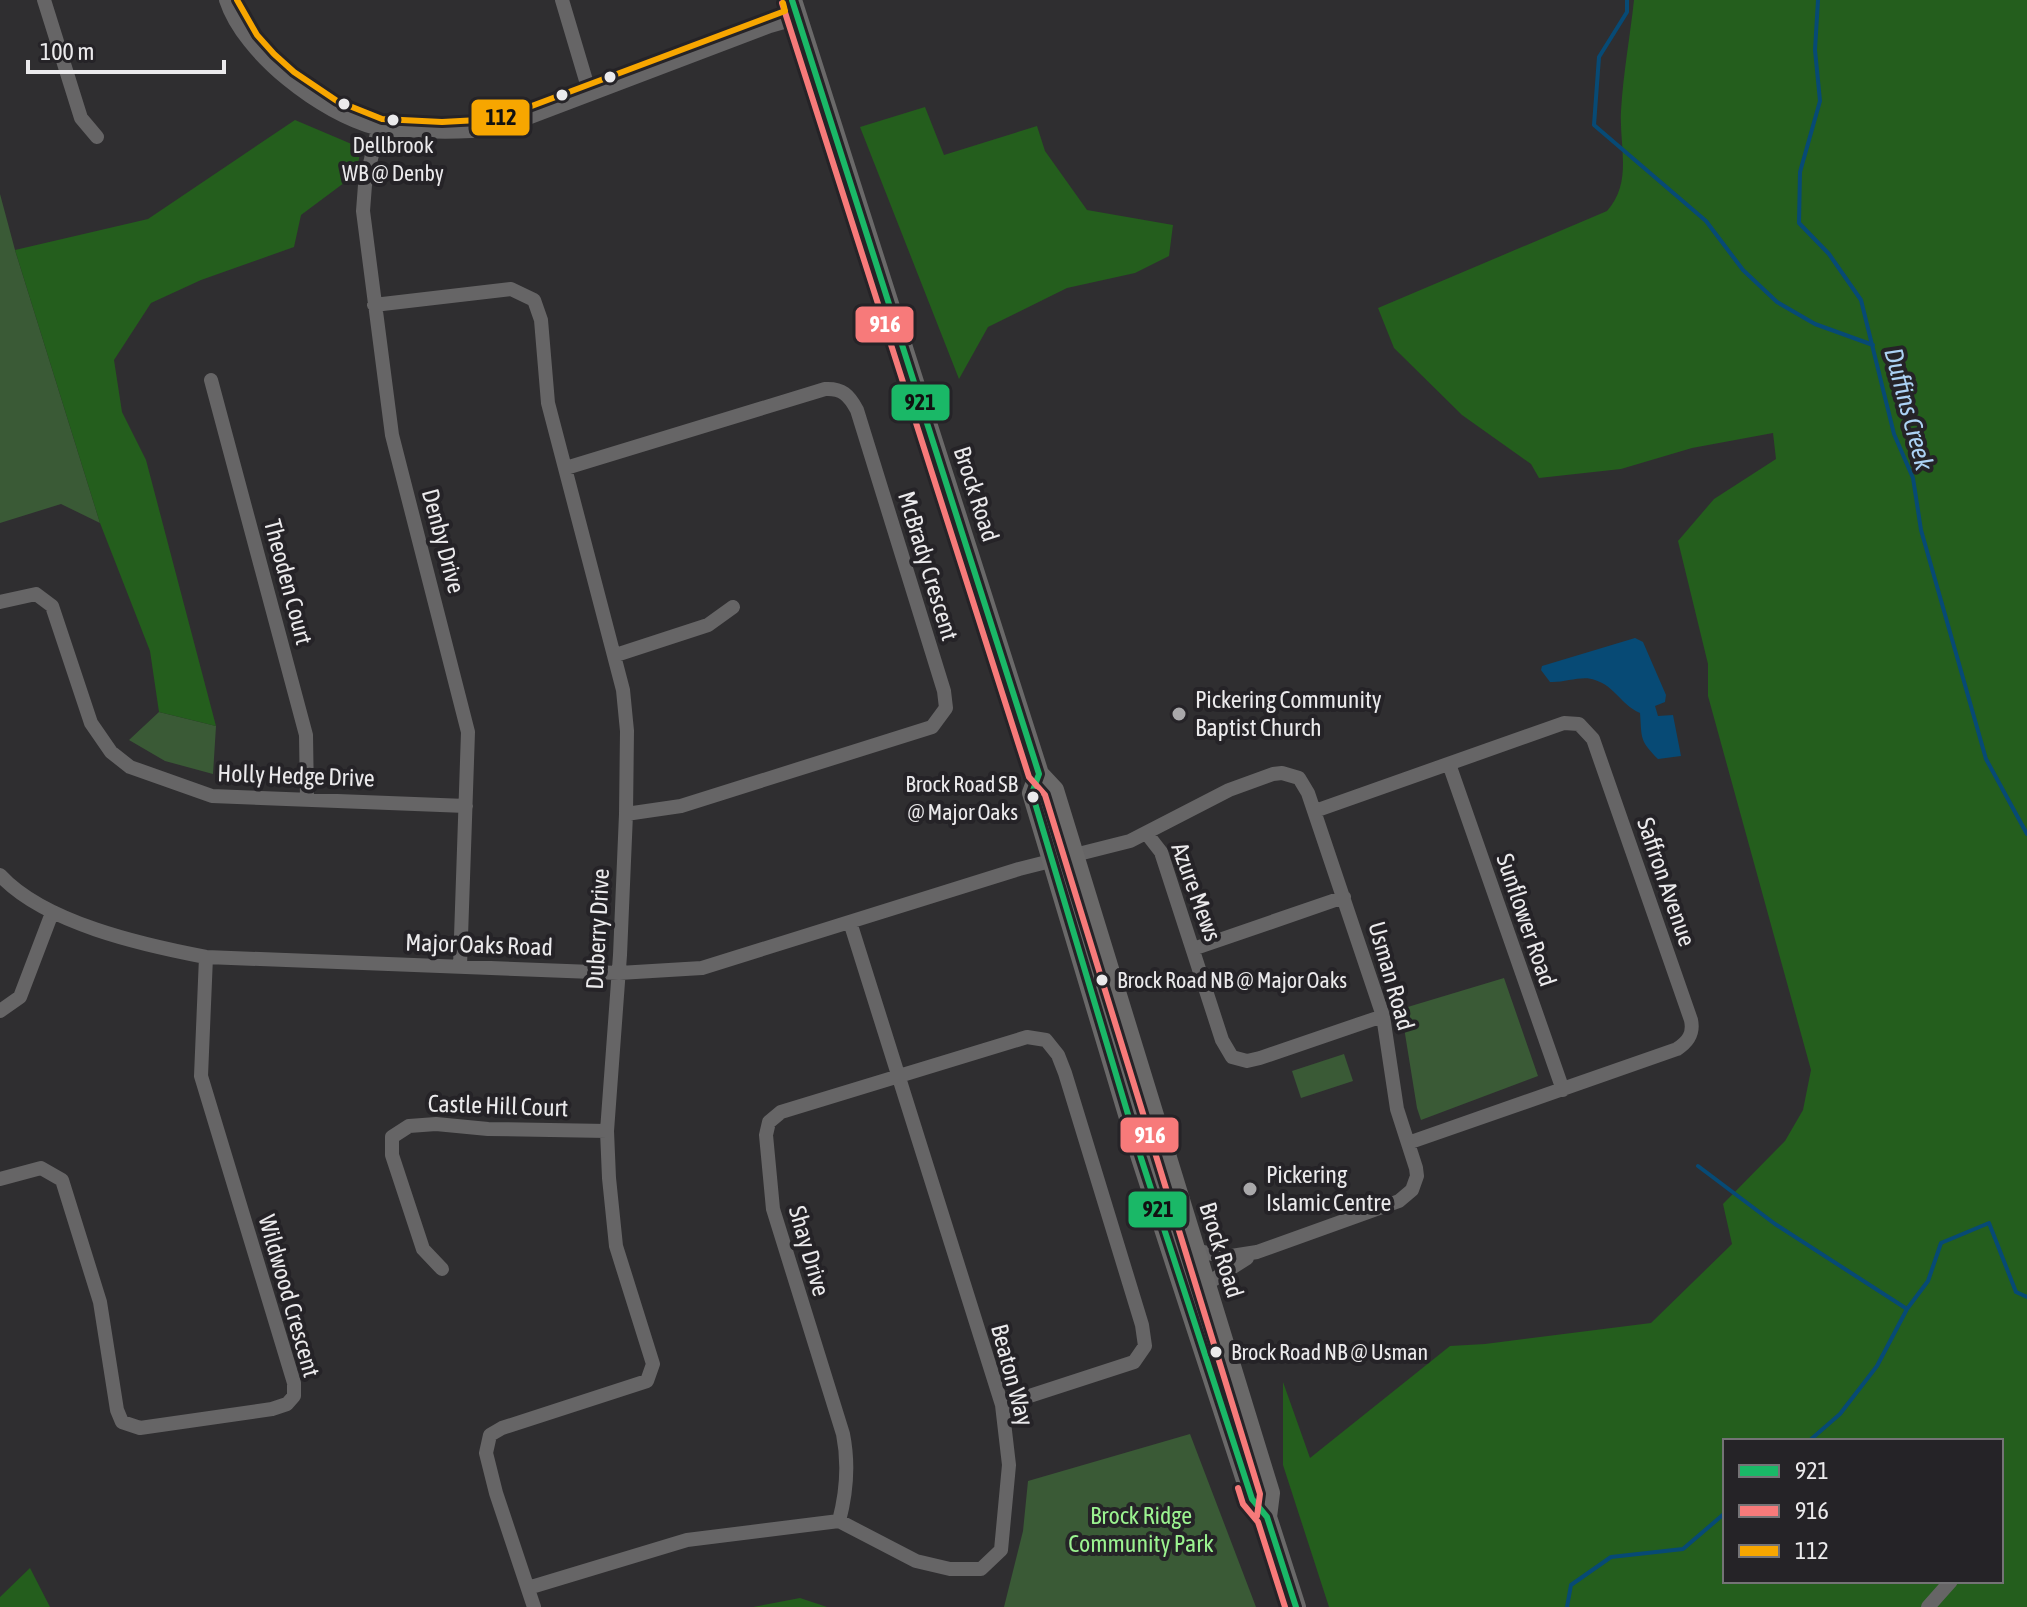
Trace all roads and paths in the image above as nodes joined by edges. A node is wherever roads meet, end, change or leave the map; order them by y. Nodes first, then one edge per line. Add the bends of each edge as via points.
1 (44, 0) edge
2 (226, 0) edge
3 (562, 0) edge
4 (795, 9) edge
5 (590, 94) junction
6 (378, 129) junction
7 (97, 137) dead end
8 (374, 305) junction
9 (211, 380) dead end
10 (566, 468) junction
11 (0, 602) edge
12 (733, 607) dead end
13 (616, 655) junction
14 (1449, 764) junction
15 (1039, 774) junction
16 (307, 798) junction
17 (466, 806) junction
18 (1315, 811) junction
19 (626, 814) junction
20 (1147, 834) junction
21 (1075, 856) junction
22 (1051, 861) junction
23 (0, 875) edge
24 (1344, 897) junction
25 (52, 913) junction
26 (850, 922) junction
27 (1193, 949) junction
28 (206, 957) junction
29 (460, 966) junction
30 (619, 973) junction
31 (0, 1011) edge
32 (1383, 1016) junction
33 (898, 1078) junction
34 (1563, 1090) junction
35 (607, 1131) junction
36 (1408, 1143) junction
37 (0, 1179) edge
38 (1195, 1250) junction
39 (1257, 1252) junction
40 (1175, 1266) junction
41 (442, 1269) dead end
42 (1205, 1285) junction
43 (1002, 1405) junction
44 (1267, 1517) junction
45 (839, 1521) junction
46 (1949, 1583) edge
47 (528, 1588) junction
48 (534, 1607) edge
49 (1296, 1607) edge
50 (1928, 1607) edge

1 - 7 street via 81,118
2 - 6 street via 254,45 281,75 332,111
3 - 5 street
4 - 5 street
4 - 15 main road, Brock Road
5 - 6 street via 499,129 454,134
6 - 8 street, Denby Drive via 363,211
8 - 10 street, Duberry Drive via 511,289 534,300 541,320 548,403
8 - 17 street, Denby Drive via 392,435 462,699 468,732
9 - 16 street, Theoden Court via 306,735
10 - 13 street, Duberry Drive
10 - 19 street, McBrady Crescent via 838,389 857,410 944,691 946,708 932,727 681,806
11 - 16 street, Holly Hedge Drive via 36,594 52,606 91,723 111,752 130,767 212,796
12 - 13 street via 708,625
13 - 19 street, Duberry Drive via 627,731
14 - 18 street, Saffron Avenue
14 - 34 street, Sunflower Road
14 - 34 street, Saffron Avenue via 1564,723 1586,729 1598,752 1692,1027 1686,1043 1677,1049
15 - 21 main road, Brock Road via 1054,790
15 - 22 main road, Brock Road via 1032,793
16 - 17 street, Holly Hedge Drive
17 - 29 street, Denby Drive
18 - 20 street, Usman Road via 1299,778 1273,774 1199,804
18 - 24 street, Usman Road
19 - 30 street, Duberry Drive
20 - 21 street, Major Oaks Road
20 - 27 street, Azure Mews via 1161,852
21 - 22 street, Major Oaks Road
21 - 38 main road, Brock Road
22 - 26 street, Major Oaks Road
22 - 40 main road, Brock Road
23 - 25 street, Major Oaks Road
24 - 27 street
24 - 32 street, Usman Road
25 - 28 street, Major Oaks Road via 148,946
25 - 31 street via 20,997
26 - 30 street, Major Oaks Road via 702,968
26 - 33 street, Beaton Way
27 - 32 street, Azure Mews via 1232,1057 1260,1058
28 - 29 street, Major Oaks Road
28 - 37 street, Wildwood Crescent via 201,1076 294,1383 294,1396 287,1404 140,1428 122,1422 100,1302 62,1180 41,1168
29 - 30 street, Major Oaks Road
30 - 35 street, Duberry Drive
32 - 36 street, Usman Road via 1397,1109
33 - 43 street, Beaton Way
33 - 43 street, Shay Drive via 1027,1037 1046,1040 1065,1073 1145,1346 1134,1362
33 - 45 street, Shay Drive via 781,1112 769,1122 766,1135 773,1209 843,1434 848,1462
34 - 36 street, Saffron Avenue
35 - 41 street, Castle Hill Court via 436,1124 409,1126 392,1137 392,1155 423,1249
35 - 47 street, Duberry Drive via 616,1246 653,1364 647,1381 490,1435 486,1453
36 - 39 street, Usman Road via 1417,1176 1408,1197
38 - 39 street, Usman Road via 1225,1257
38 - 42 main road, Brock Road
39 - 42 street, Usman Road
40 - 42 main road
40 - 44 main road, Brock Road via 1252,1499
42 - 44 main road, Brock Road via 1270,1493
43 - 45 street, Beaton Way via 1009,1465 1001,1550 981,1569 916,1561
44 - 49 main road, Brock Road
45 - 47 street via 687,1540
46 - 50 street
47 - 48 street, Duberry Drive

